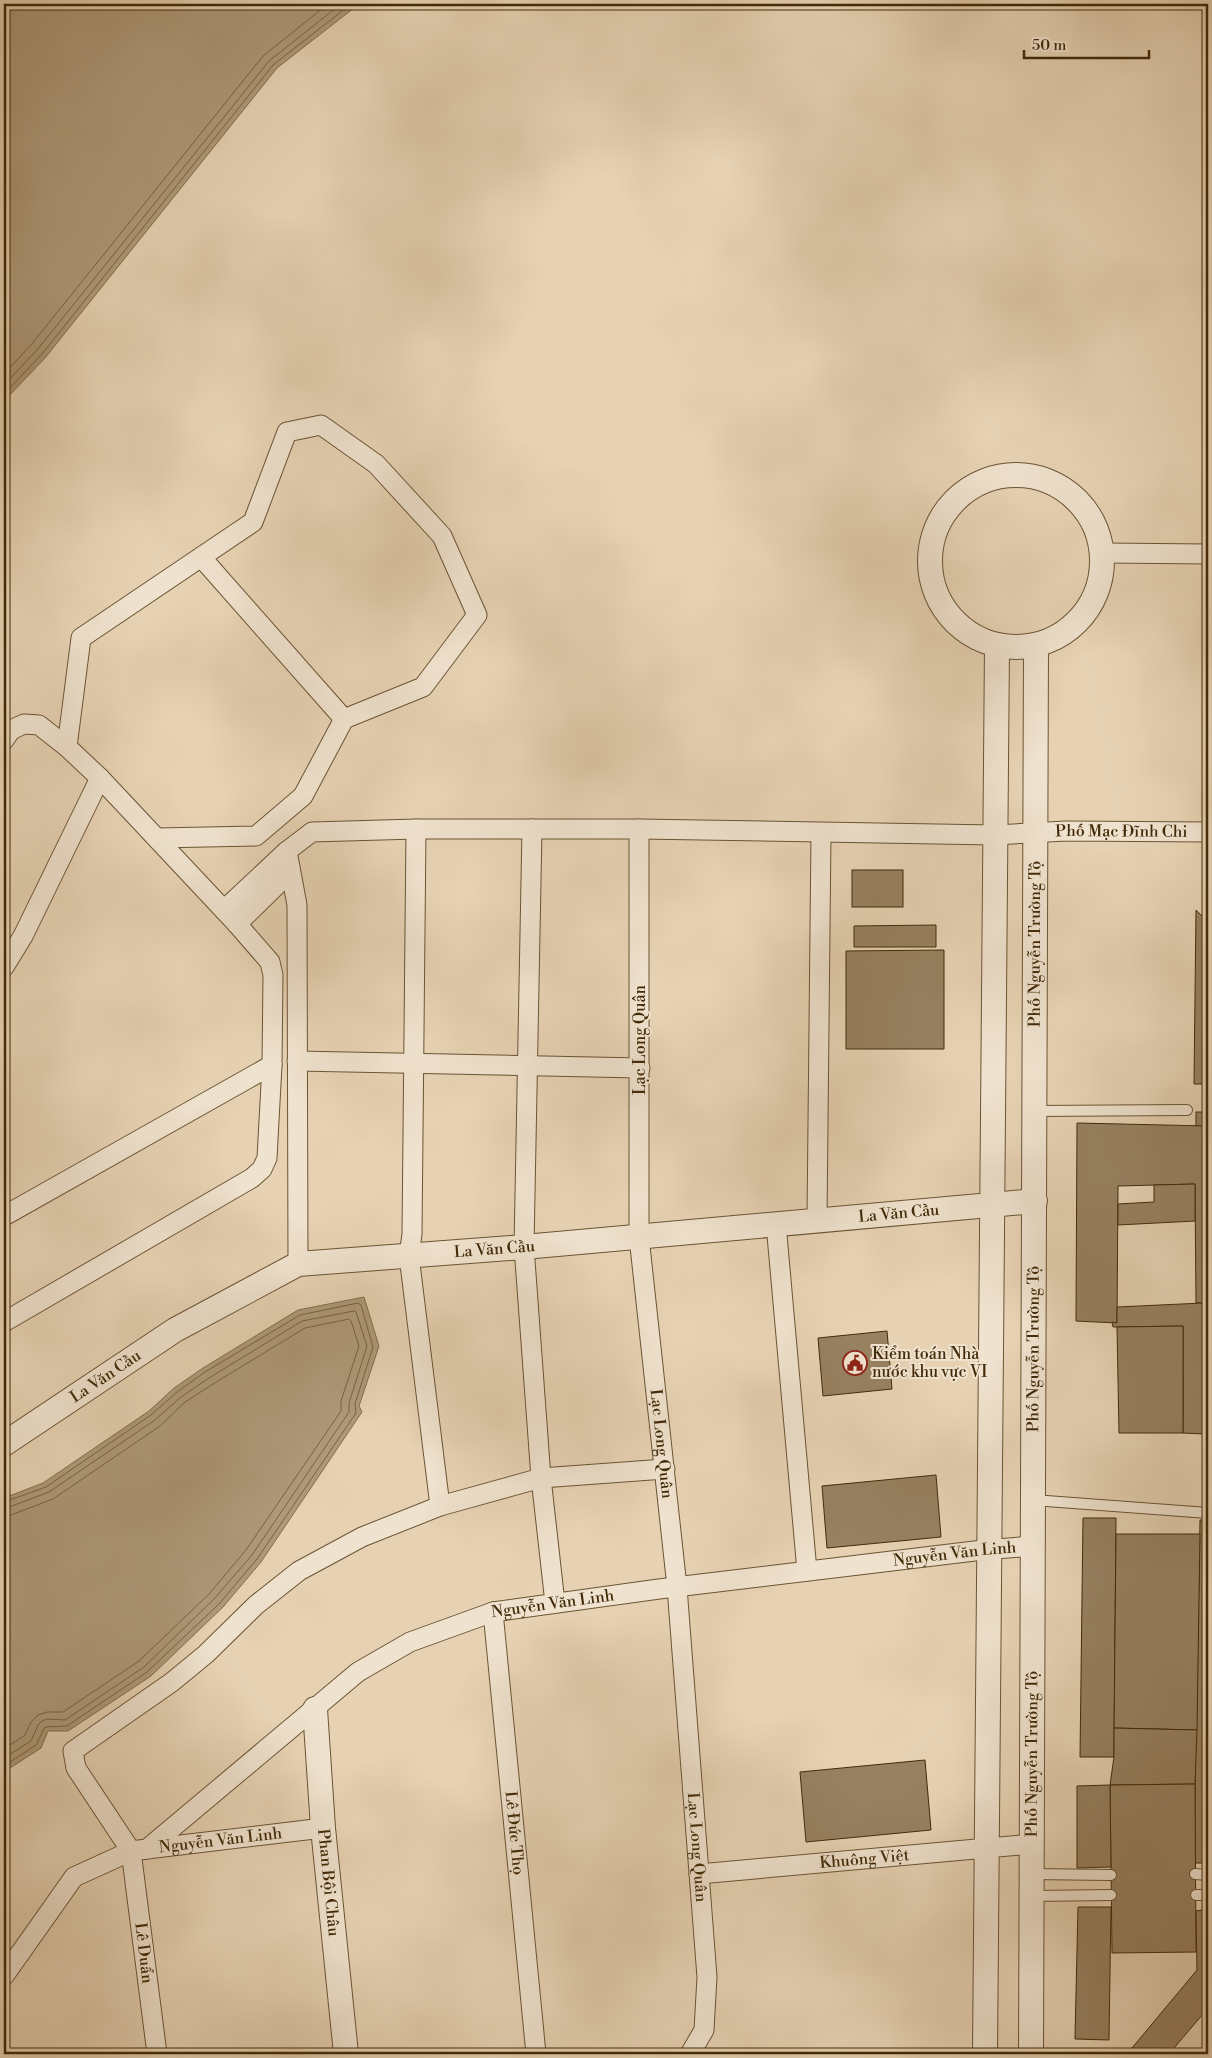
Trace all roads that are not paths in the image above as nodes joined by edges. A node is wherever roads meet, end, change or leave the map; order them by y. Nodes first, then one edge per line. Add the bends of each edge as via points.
1 (1102, 553) junction
2 (1208, 554) edge
3 (201, 557) junction
4 (997, 645) junction
5 (1036, 645) junction
6 (344, 719) junction
7 (4, 740) edge
8 (67, 747) junction
9 (100, 778) junction
10 (416, 829) junction
11 (532, 829) junction
12 (639, 829) junction
13 (1208, 832) edge
14 (821, 833) junction
15 (1036, 833) junction
16 (995, 835) junction
17 (157, 838) junction
18 (287, 851) junction
19 (289, 873) junction
20 (230, 917) junction
21 (4, 968) edge
22 (297, 1061) junction
23 (414, 1063) junction
24 (272, 1065) junction
25 (528, 1066) junction
26 (640, 1068) junction
27 (1187, 1110) dead end
28 (1035, 1111) junction
29 (1034, 1201) junction
30 (992, 1203) junction
31 (4, 1216) edge
32 (817, 1220) junction
33 (776, 1224) junction
34 (639, 1237) junction
35 (524, 1247) junction
36 (409, 1256) junction
37 (298, 1264) junction
38 (4, 1322) edge
39 (4, 1444) edge
40 (665, 1470) junction
41 (541, 1478) junction
42 (1033, 1500) junction
43 (440, 1506) junction
44 (1208, 1513) edge
45 (1033, 1546) junction
46 (989, 1549) junction
47 (807, 1571) junction
48 (677, 1587) junction
49 (555, 1603) junction
50 (493, 1612) junction
51 (315, 1709) junction
52 (323, 1828) junction
53 (1032, 1844) junction
54 (987, 1848) junction
55 (139, 1850) junction
56 (699, 1874) junction
57 (1195, 1874) dead end
58 (1111, 1875) dead end
59 (1208, 1875) edge
60 (1031, 1885) junction
61 (1112, 1895) dead end
62 (1196, 1895) dead end
63 (1208, 1895) edge
64 (4, 1976) edge
65 (157, 2054) edge
66 (346, 2054) edge
67 (536, 2054) edge
68 (690, 2054) edge
69 (985, 2054) edge
70 (1031, 2054) edge

1 - 2 street
1 - 4 street via 1095,525 1079,501 1055,483 1027,475 998,476 971,487 949,506 935,532 930,560 934,589 948,615 970,634
1 - 5 street via 1101,578 1092,601 1078,621 1059,636
3 - 6 street
3 - 6 street via 253,522 288,432 321,425 376,464 442,536 477,615 423,687
3 - 8 street via 81,638
4 - 5 street
4 - 16 street
5 - 15 street, Phố Nguyễn Trường Tộ
6 - 17 street via 303,796 256,836
7 - 8 street via 11,730 24,724 39,725
8 - 9 street
9 - 17 street
9 - 21 street via 23,936
10 - 11 street, Phố Mạc Đĩnh Chi
10 - 18 street, Phố Mạc Đĩnh Chi via 312,832
10 - 23 street
11 - 12 street, Phố Mạc Đĩnh Chi
11 - 25 street
12 - 14 street, Phố Mạc Đĩnh Chi
12 - 26 street, Lạc Long Quân
13 - 15 street, Phố Mạc Đĩnh Chi
14 - 16 street, Phố Mạc Đĩnh Chi
14 - 32 street
15 - 16 street, Phố Mạc Đĩnh Chi
15 - 28 street, Phố Nguyễn Trường Tộ
16 - 30 street
17 - 20 street
18 - 19 street
18 - 20 street, Phố Mạc Đĩnh Chi
19 - 20 street
19 - 22 street via 296,905
20 - 24 street via 270,962 273,975
22 - 23 street
22 - 37 street
23 - 25 street
23 - 36 street
24 - 31 street
24 - 38 street via 267,1158 262,1169 252,1178
25 - 26 street
25 - 35 street
26 - 34 street, Lạc Long Quân
27 - 28 lane
28 - 29 street, Phố Nguyễn Trường Tộ
29 - 30 street, La Văn Cầu
29 - 42 street, Phố Nguyễn Trường Tộ
30 - 32 street, La Văn Cầu
30 - 46 street
32 - 33 street, La Văn Cầu
33 - 34 street, La Văn Cầu
33 - 47 street
34 - 35 street, La Văn Cầu
34 - 40 street, Lạc Long Quân
35 - 36 street, La Văn Cầu
35 - 41 street
36 - 37 street, La Văn Cầu
36 - 43 street
37 - 39 street, La Văn Cầu via 175,1330
40 - 41 street
40 - 48 street, Lạc Long Quân
41 - 43 street
41 - 49 street
42 - 44 lane
42 - 45 street, Phố Nguyễn Trường Tộ
43 - 55 street via 362,1537 299,1571 256,1605 172,1682 74,1751 76,1768
45 - 46 street, Nguyễn Văn Linh
45 - 53 street, Phố Nguyễn Trường Tộ
46 - 47 street, Nguyễn Văn Linh
46 - 54 street
47 - 48 street, Nguyễn Văn Linh
48 - 49 street, Nguyễn Văn Linh
48 - 56 street, Lạc Long Quân
49 - 50 street, Nguyễn Văn Linh
50 - 51 street, Nguyễn Văn Linh via 410,1642 358,1672
50 - 67 street, Lê Đức Thọ
51 - 52 street, Phan Bội Châu
51 - 55 street, Nguyễn Văn Linh
52 - 55 street, Nguyễn Văn Linh
52 - 66 street, Phan Bội Châu
53 - 54 street, Khuông Việt
53 - 60 street, Phố Nguyễn Trường Tộ
54 - 56 street, Khuông Việt
54 - 69 street
55 - 64 street, Nguyễn Văn Linh via 74,1877
55 - 65 street, Lê Duẩn
56 - 68 street, Lạc Long Quân via 708,1977 704,2030
57 - 59 lane
58 - 60 lane
60 - 61 lane
60 - 70 street, Phố Nguyễn Trường Tộ
62 - 63 lane

